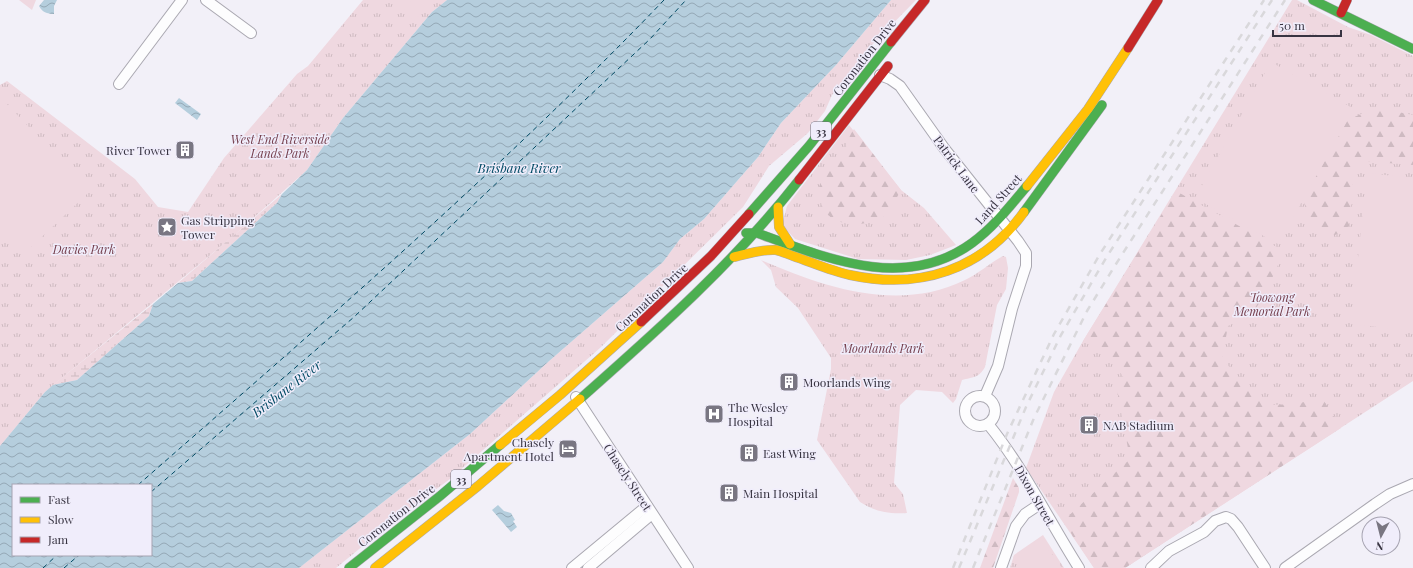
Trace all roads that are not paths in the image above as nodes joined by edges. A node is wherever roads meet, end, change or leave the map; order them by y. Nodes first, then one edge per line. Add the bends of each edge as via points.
1 (182, 0) edge
2 (206, 0) edge
3 (925, 0) edge
4 (1158, 0) edge
5 (1168, 0) edge
6 (1313, 0) edge
7 (1347, 0) edge
8 (1330, 4) edge
9 (1341, 13) junction
10 (251, 33) dead end
11 (1413, 49) edge
12 (892, 60) dead end
13 (880, 75) junction
14 (119, 84) dead end
15 (778, 207) junction
16 (1000, 219) junction
17 (1010, 231) junction
18 (757, 233) junction
19 (790, 244) junction
20 (711, 256) junction
21 (734, 257) junction
22 (569, 387) junction
23 (985, 396) junction
24 (578, 400) junction
25 (988, 424) junction
26 (1413, 484) edge
27 (1040, 504) junction
28 (649, 510) junction
29 (349, 568) edge
30 (375, 568) edge
31 (572, 568) edge
32 (588, 568) edge
33 (688, 568) edge
34 (1001, 568) edge
35 (1079, 568) edge
36 (1151, 568) edge
37 (1265, 568) edge
38 (1285, 568) edge

1 - 14 street
2 - 10 street
3 - 20 main road, Coronation Drive / 33 via 809,146
4 - 16 main road, Land Street via 1088,109
5 - 17 main road via 1099,110
6 - 8 main road
7 - 9 main road
8 - 9 main road
9 - 11 main road
12 - 13 main road, Coronation Drive / 33
13 - 15 main road, Coronation Drive / 33
13 - 16 street, Patrick Lane via 900,86
15 - 18 main road, Coronation Drive / 33
15 - 19 main road via 780,226
16 - 17 street, Patrick Lane
16 - 19 main road, Land Street via 986,233 960,250 913,266 857,266
17 - 21 main road via 998,243 970,261 940,274 912,280 889,281 849,275 777,250 762,250
17 - 23 street, Patrick Lane via 1023,248 1027,259 1026,266 998,366
18 - 19 main road, Land Street
18 - 20 main road via 745,233
18 - 21 main road, Coronation Drive / 33
20 - 22 main road, Coronation Drive / 33 via 622,341
21 - 24 main road, Coronation Drive / 33 via 674,316
22 - 24 street, Chasely Street
22 - 29 main road, Coronation Drive / 33 via 440,496
23 - 25 street via 995,407 994,417
23 - 25 street via 971,398 965,405 965,415 974,426
24 - 28 street, Chasely Street
24 - 30 main road, Coronation Drive / 33 via 478,486
25 - 27 street, Dixon Street
26 - 38 street via 1390,494
27 - 34 street via 1025,514 1016,526
27 - 35 street, Dixon Street
28 - 31 street
28 - 32 street
28 - 33 street, Chasely Street
36 - 37 street via 1165,554 1204,532 1220,518 1231,519

